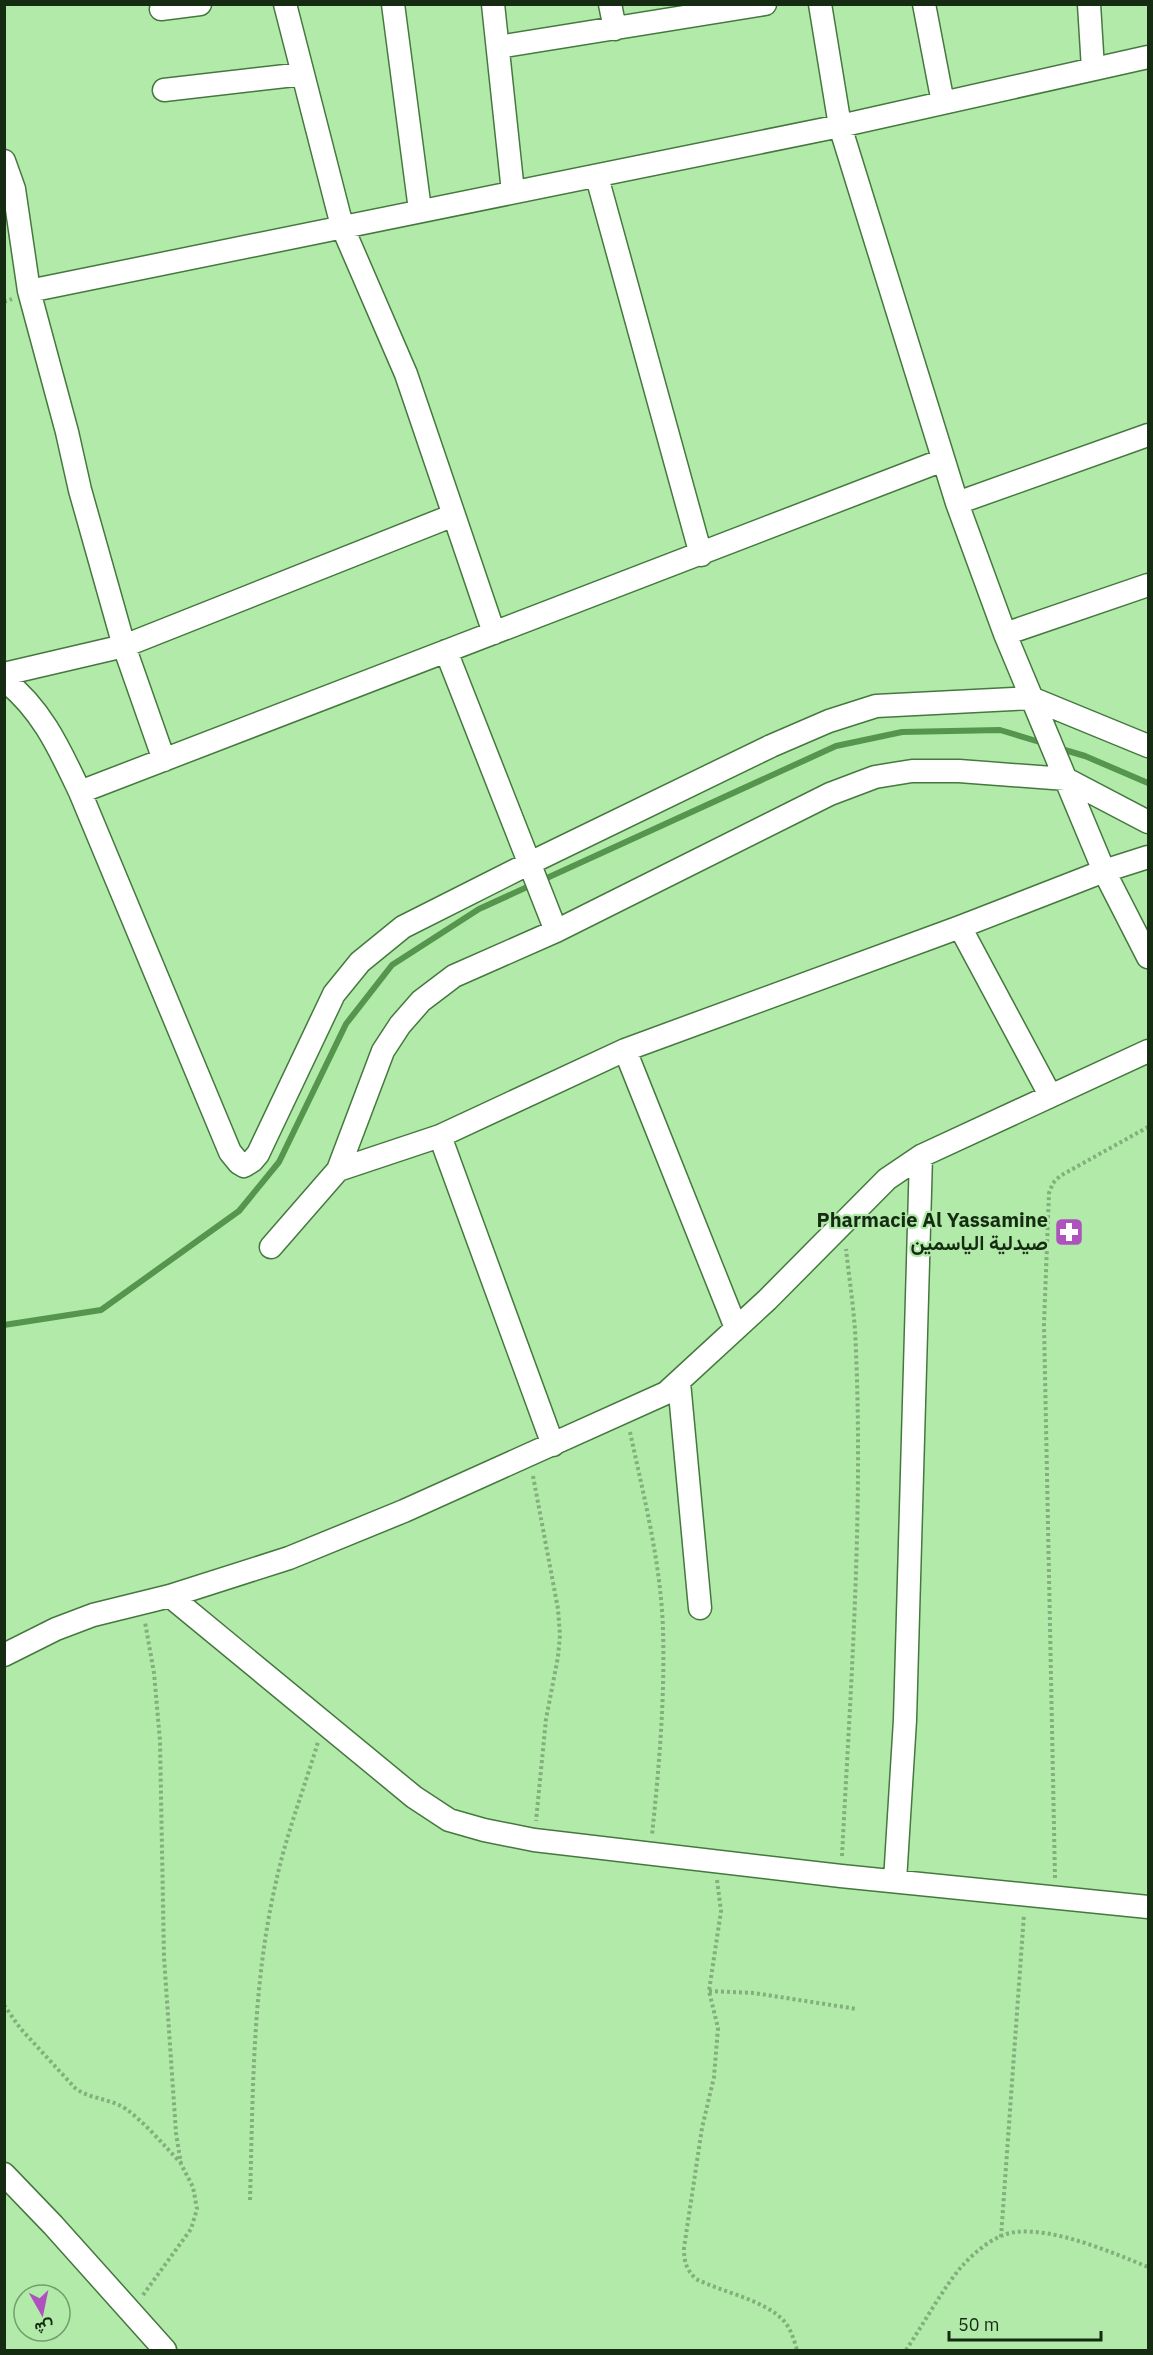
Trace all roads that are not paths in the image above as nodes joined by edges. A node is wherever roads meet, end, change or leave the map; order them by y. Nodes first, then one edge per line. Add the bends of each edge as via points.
1 (200, 4) edge
2 (285, 4) edge
3 (393, 4) edge
4 (493, 4) edge
5 (610, 4) edge
6 (765, 4) edge
7 (820, 4) edge
8 (924, 4) edge
9 (1089, 4) edge
10 (161, 9) dead end
11 (701, 10) edge
12 (615, 29) junction
13 (498, 47) junction
14 (1149, 57) edge
15 (1093, 69) junction
16 (303, 74) junction
17 (164, 90) dead end
18 (943, 103) junction
19 (840, 126) junction
20 (4, 161) edge
21 (597, 177) junction
22 (513, 192) junction
23 (420, 210) junction
24 (342, 226) junction
25 (29, 291) junction
26 (1149, 435) edge
27 (943, 460) junction
28 (957, 502) junction
29 (454, 515) junction
30 (701, 555) junction
31 (1149, 585) edge
32 (494, 633) junction
33 (1005, 634) junction
34 (124, 646) junction
35 (446, 651) junction
36 (4, 674) edge
37 (4, 680) edge
38 (1035, 706) junction
39 (1149, 746) edge
40 (164, 760) junction
41 (1062, 771) junction
42 (80, 792) junction
43 (1149, 822) edge
44 (1149, 857) edge
45 (530, 868) junction
46 (1104, 871) junction
47 (960, 927) junction
48 (556, 931) junction
49 (1149, 957) edge
50 (625, 1050) junction
51 (1149, 1051) edge
52 (1050, 1095) junction
53 (440, 1136) junction
54 (921, 1156) junction
55 (338, 1170) junction
56 (271, 1247) dead end
57 (736, 1328) junction
58 (679, 1382) junction
59 (553, 1445) junction
60 (170, 1596) junction
61 (700, 1608) dead end
62 (4, 1655) edge
63 (895, 1881) junction
64 (1149, 1906) edge
65 (4, 2174) edge
66 (165, 2350) edge

1 - 10 street
2 - 16 street
3 - 23 street
4 - 13 street
5 - 12 street
6 - 11 street
7 - 19 street
8 - 18 street
9 - 15 street
11 - 12 street
12 - 13 street
13 - 22 street
14 - 15 street
15 - 18 street
16 - 17 street
16 - 24 street
18 - 19 street
19 - 21 street
19 - 27 street
20 - 25 street via 14,189
21 - 22 street
21 - 30 street
22 - 23 street
23 - 24 street
24 - 25 street
24 - 29 street via 406,374
25 - 34 street
26 - 28 street
27 - 28 street
27 - 30 street
28 - 33 street
29 - 32 street
29 - 34 street
30 - 32 street
31 - 33 street
32 - 35 street
33 - 38 street
34 - 36 street
34 - 40 street
35 - 40 street
35 - 45 street
37 - 42 street via 33,707 50,731
38 - 39 street
38 - 41 street
38 - 45 street via 876,706 829,721 771,746
40 - 42 street
41 - 43 street
41 - 46 street
41 - 48 street via 912,771 875,777 830,794
42 - 45 street via 230,1152 244,1166 258,1154 334,994 360,962 403,927
44 - 46 street
45 - 48 street
46 - 47 street
46 - 49 street
47 - 50 street
47 - 52 street
48 - 55 street via 454,976 421,1001 383,1051
50 - 53 street
50 - 57 street
51 - 52 street
52 - 54 street
53 - 55 street
53 - 59 street
54 - 57 street via 888,1179
54 - 63 street via 905,1720
55 - 56 street
57 - 58 street
58 - 59 street via 666,1393
58 - 61 street
59 - 60 street via 289,1558
60 - 62 street via 93,1615
60 - 63 street via 414,1797 449,1820 534,1840
63 - 64 street
65 - 66 street

